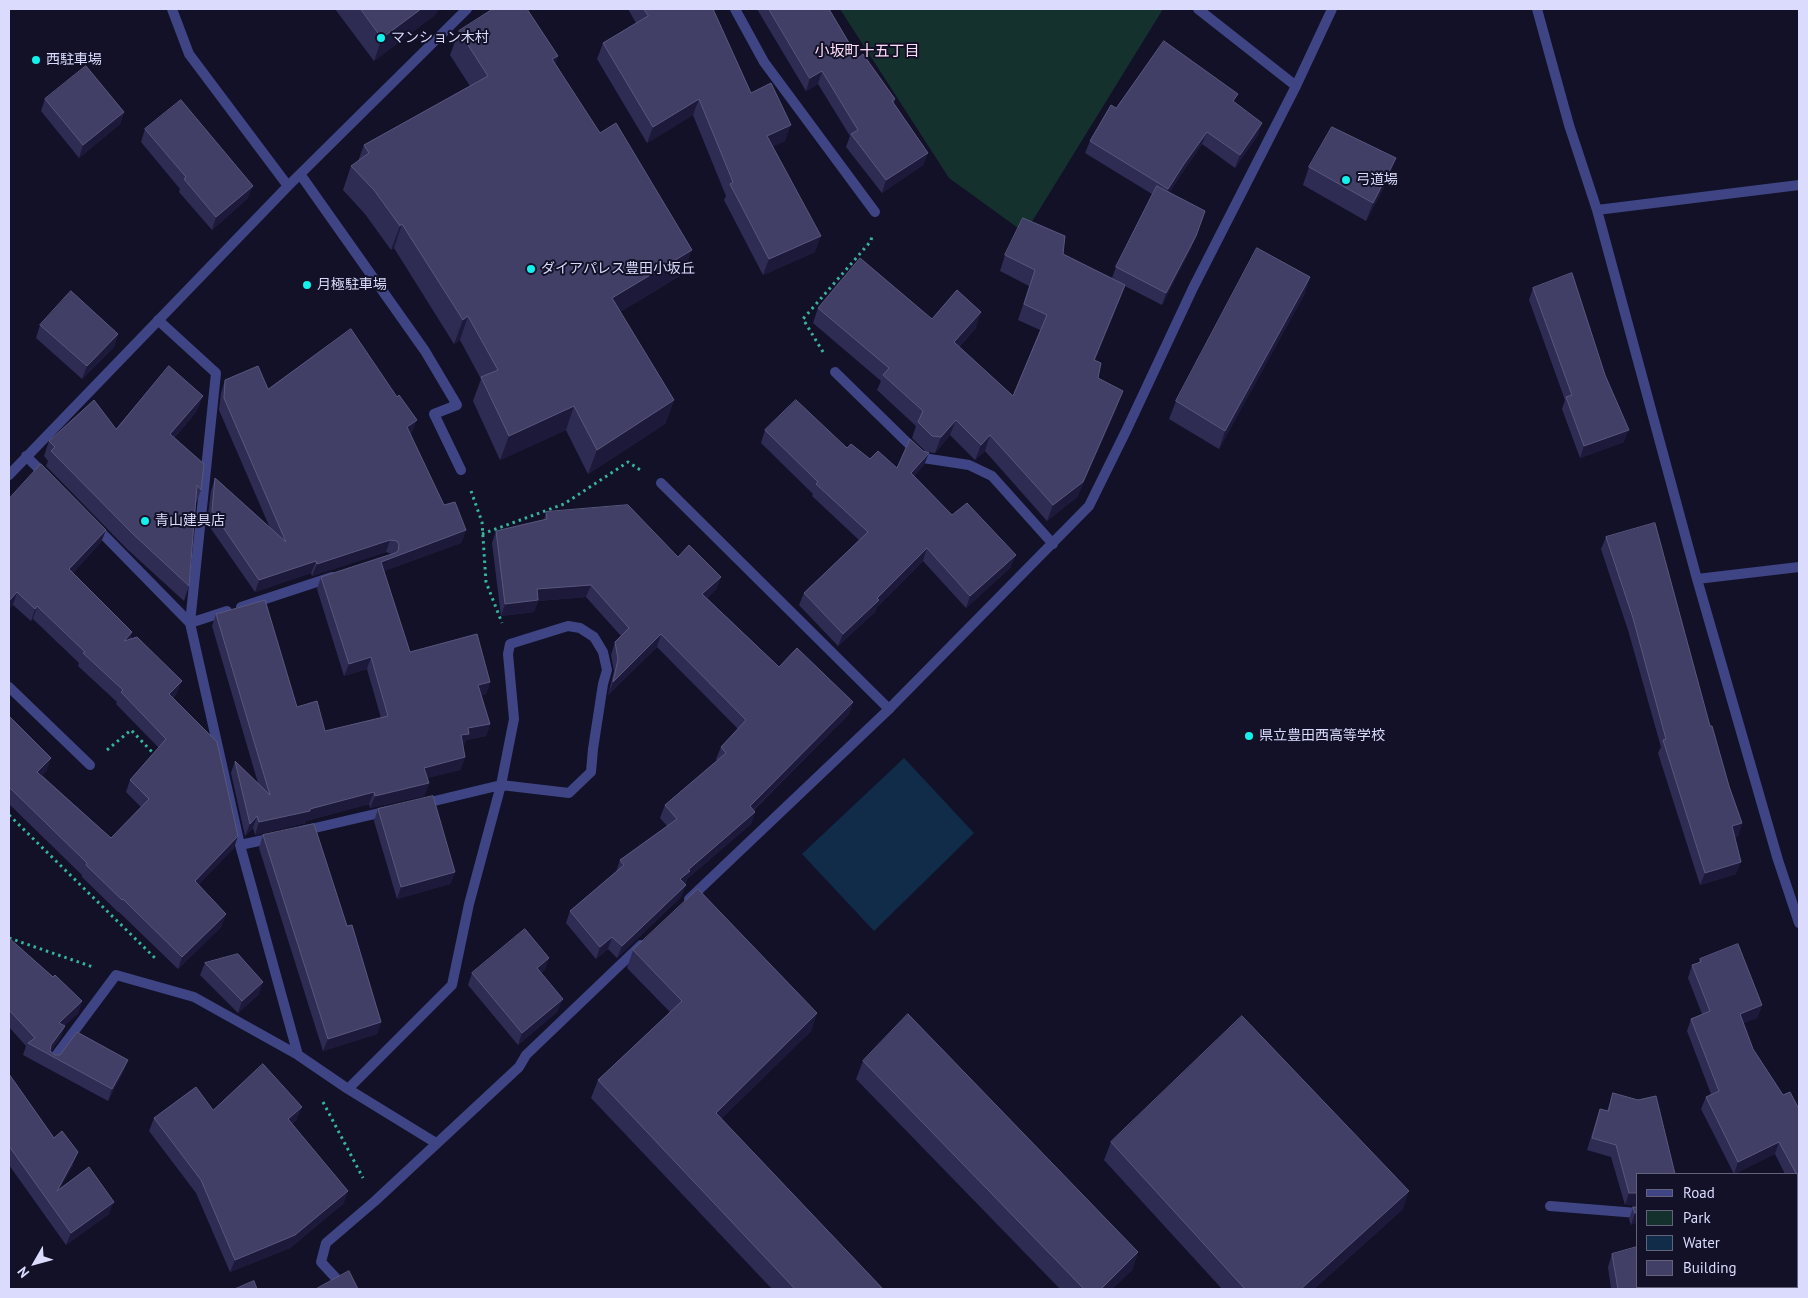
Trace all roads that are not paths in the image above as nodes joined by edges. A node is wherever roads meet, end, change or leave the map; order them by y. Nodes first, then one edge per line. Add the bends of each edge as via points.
1 (172, 9) edge
2 (467, 9) edge
3 (735, 9) edge
4 (1198, 9) edge
5 (1332, 9) edge
6 (1537, 9) edge
7 (1296, 86) junction
8 (300, 174) junction
9 (1799, 185) edge
10 (288, 186) junction
11 (1597, 210) junction
12 (875, 212) road end
13 (158, 320) junction
14 (834, 372) road end
15 (26, 456) junction
16 (461, 470) road end
17 (9, 475) edge
18 (661, 483) road end
19 (54, 484) edge
20 (88, 518) edge
21 (1053, 544) junction
22 (1799, 567) edge
23 (341, 574) edge
24 (1697, 579) junction
25 (190, 623) junction
26 (9, 688) edge
27 (889, 709) junction
28 (90, 765) road end
29 (501, 785) junction
30 (414, 805) edge
31 (395, 810) edge
32 (240, 845) junction
33 (682, 906) edge
34 (1799, 923) edge
35 (647, 939) edge
36 (298, 1055) junction
37 (52, 1061) edge
38 (348, 1089) junction
39 (436, 1143) junction
40 (1550, 1206) dead end
41 (1636, 1213) edge
42 (346, 1289) edge

1 - 10 street via 189,54
2 - 8 street
3 - 12 street via 764,62
4 - 7 street
5 - 7 street
6 - 11 street
7 - 21 street via 1192,288 1089,506
8 - 10 street
8 - 16 street via 425,351 457,405 434,414
9 - 11 street
10 - 13 street
11 - 24 street
13 - 15 street
13 - 25 street via 216,373
14 - 21 street via 923,458 969,465 992,476
15 - 17 street
15 - 19 street
18 - 27 street
20 - 25 street
21 - 27 street
22 - 24 street
23 - 25 street
24 - 34 street
25 - 32 street
26 - 28 street
27 - 33 street
29 - 29 street via 514,718 508,654 510,644 568,626 580,628 594,637 603,652 607,670 591,772 570,793
29 - 30 street
29 - 38 street via 469,904 452,985
31 - 32 street
32 - 36 street
35 - 39 street via 526,1055 519,1067
36 - 37 street via 194,997 116,975
36 - 38 street
38 - 39 street
39 - 42 street via 326,1243 321,1262
40 - 41 street

